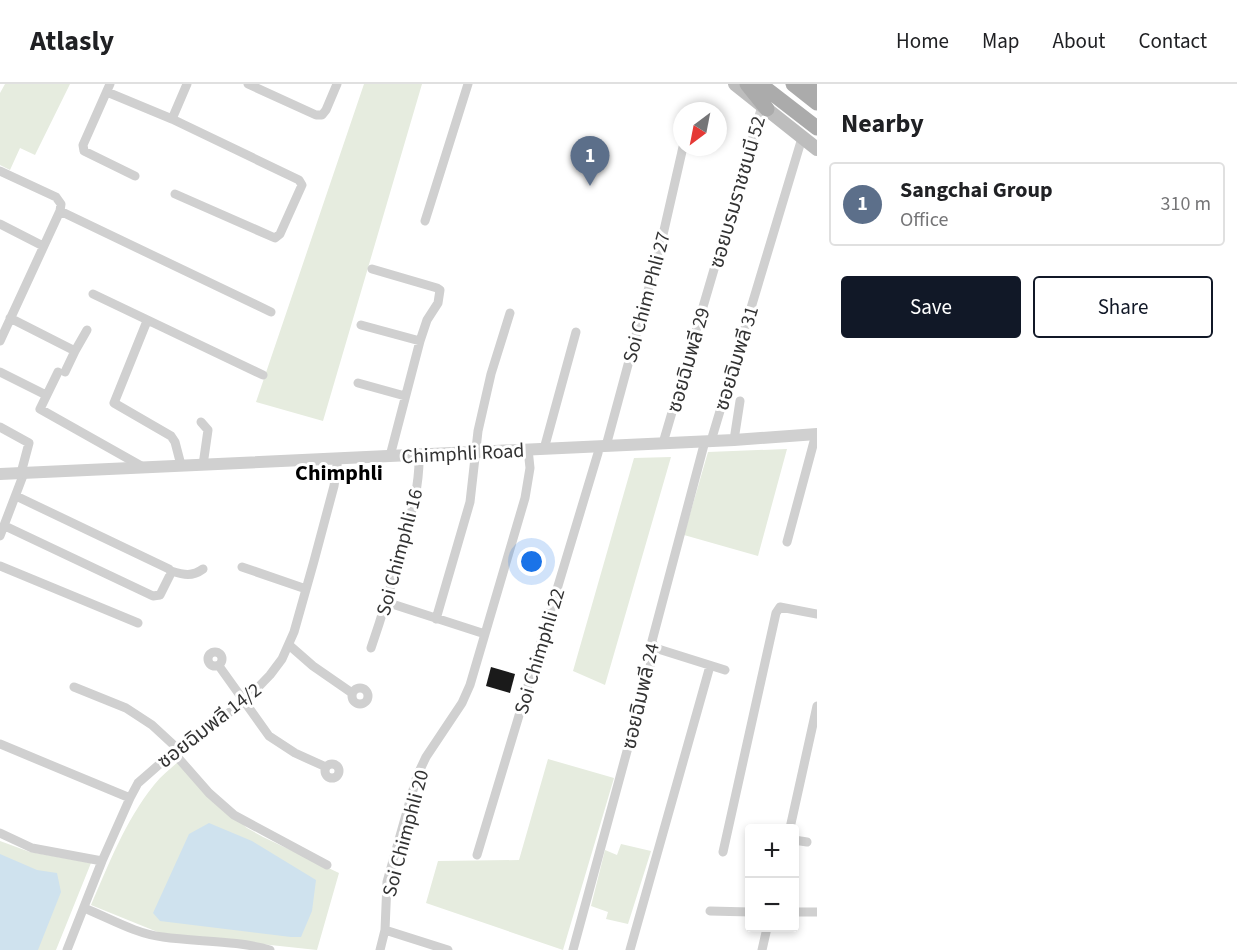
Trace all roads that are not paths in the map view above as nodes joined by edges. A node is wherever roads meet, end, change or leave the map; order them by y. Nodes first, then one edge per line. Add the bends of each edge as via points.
1 (188, 84) edge
2 (248, 84) edge
3 (338, 84) edge
4 (468, 84) edge
5 (735, 84) edge
6 (747, 84) edge
7 (760, 84) edge
8 (776, 84) edge
9 (793, 84) edge
10 (812, 84) edge
11 (108, 88) edge
12 (817, 88) edge
13 (817, 103) edge
14 (765, 107) junction
15 (817, 116) edge
16 (172, 119) junction
17 (817, 129) edge
18 (802, 138) junction
19 (817, 149) edge
20 (681, 156) edge
21 (0, 171) edge
22 (135, 176) dead end
23 (175, 194) dead end
24 (60, 211) junction
25 (425, 221) dead end
26 (0, 225) edge
27 (43, 246) junction
28 (372, 269) dead end
29 (712, 278) joint
30 (93, 294) dead end
31 (271, 312) dead end
32 (510, 313) dead end
33 (10, 318) junction
34 (147, 321) junction
35 (360, 325) dead end
36 (87, 330) dead end
37 (576, 332) dead end
38 (0, 341) edge
39 (420, 341) junction
40 (75, 351) junction
41 (0, 372) edge
42 (263, 375) dead end
43 (358, 383) dead end
44 (44, 394) dead end
45 (405, 396) junction
46 (740, 400) dead end
47 (201, 422) dead end
48 (0, 427) edge
49 (817, 434) edge
50 (734, 440) junction
51 (708, 441) junction
52 (663, 443) junction
53 (602, 446) junction
54 (528, 449) junction
55 (544, 449) junction
56 (475, 452) junction
57 (419, 454) junction
58 (390, 456) junction
59 (338, 458) junction
60 (181, 465) junction
61 (202, 465) junction
62 (143, 467) junction
63 (23, 473) junction
64 (0, 474) edge
65 (16, 496) junction
66 (5, 526) junction
67 (0, 536) edge
68 (787, 542) dead end
69 (0, 566) edge
70 (242, 567) dead end
71 (203, 568) dead end
72 (171, 571) junction
73 (306, 589) junction
74 (386, 602) junction
75 (817, 614) edge
76 (436, 619) junction
77 (138, 623) dead end
78 (485, 634) junction
79 (289, 645) junction
80 (370, 648) dead end
81 (655, 648) junction
82 (219, 666) dead end
83 (710, 666) junction
84 (725, 670) dead end
85 (74, 687) dead end
86 (352, 693) dead end
87 (244, 702) junction
88 (817, 706) edge
89 (0, 744) edge
90 (176, 750) junction
91 (326, 767) dead end
92 (130, 798) junction
93 (791, 824) edge
94 (0, 833) edge
95 (799, 841) edge
96 (807, 842) dead end
97 (723, 852) dead end
98 (477, 855) dead end
99 (102, 861) junction
100 (327, 865) dead end
101 (84, 908) junction
102 (710, 911) dead end
103 (745, 912) edge
104 (799, 912) edge
105 (817, 912) edge
106 (385, 930) junction
107 (766, 932) edge
108 (67, 950) edge
109 (270, 950) edge
110 (380, 950) edge
111 (448, 950) edge
112 (573, 950) edge
113 (630, 950) edge
114 (762, 950) edge

1 - 16 street
2 - 3 street via 316,115 326,110
4 - 25 street
5 - 14 main road
6 - 14 main road
7 - 17 main road
8 - 15 main road
9 - 13 main road
10 - 12 main road
11 - 16 street
11 - 22 street via 84,151
14 - 18 main road
14 - 29 street, ซอยบรมราชชนนี 52
16 - 23 street via 299,180 302,185 275,238
18 - 19 main road
18 - 51 street, ซอยฉิมพลี 31
20 - 53 street, Soi Chim Phli 27 via 662,239
21 - 24 street via 56,197
24 - 27 street
24 - 31 street
26 - 27 street
27 - 33 street
28 - 39 street via 440,290
29 - 52 street, ซอยฉิมพลี 29
30 - 34 street
32 - 56 street via 491,374
33 - 38 street
33 - 40 street
34 - 42 street
34 - 60 street via 114,403 171,436
35 - 39 street
36 - 40 street
37 - 55 street
39 - 45 street
40 - 62 street via 40,409
41 - 44 street
43 - 45 street
45 - 58 street
46 - 50 street
47 - 61 street via 208,430
48 - 63 street via 29,443
49 - 50 street, Chimphli Road
49 - 68 street
50 - 51 street, Chimphli Road
51 - 52 street, Chimphli Road
51 - 81 street, ซอยฉิมพลี 24 via 652,641
52 - 53 street, Chimphli Road
53 - 55 street, Chimphli Road
53 - 98 street, Soi Chimphli 22
54 - 55 street, Chimphli Road
54 - 56 street, Chimphli Road
54 - 78 street, Soi Chimphli 20 via 530,468 525,498
56 - 57 street, Chimphli Road
56 - 76 street via 470,502
57 - 58 street, Chimphli Road
57 - 74 street, Soi Chimphli 16 via 417,492
58 - 59 street, Chimphli Road
59 - 61 street, Chimphli Road
59 - 73 street, ซอยฉิมพลี 14/2
60 - 61 street, Chimphli Road
60 - 62 street, Chimphli Road
62 - 63 street, Chimphli Road
63 - 64 street, Chimphli Road
63 - 65 street
65 - 66 street
65 - 72 street
66 - 67 street
66 - 72 street via 153,596 159,595
69 - 77 street
70 - 73 street
71 - 72 street via 195,575
73 - 79 street, ซอยฉิมพลี 14/2
74 - 76 street
74 - 80 street, Soi Chimphli 16
75 - 97 street via 780,607 776,612
76 - 78 street
78 - 106 street, Soi Chimphli 20 via 462,703 417,776 387,882
79 - 86 street
79 - 87 street, ซอยฉิมพลี 14/2 via 270,675
81 - 83 street
81 - 112 street, ซอยฉิมพลี 24
82 - 87 street
83 - 84 street
83 - 113 street
85 - 90 street via 126,708 152,725
87 - 90 street, ซอยฉิมพลี 14/2
87 - 91 street via 269,736
88 - 93 street
89 - 92 street
90 - 92 street, ซอยฉิมพลี 14/2 via 138,783
90 - 100 street via 209,794 234,815
92 - 99 street, ซอยฉิมพลี 14/2
94 - 99 street via 32,848
95 - 96 street
99 - 101 street, ซอยฉิมพลี 14/2
101 - 108 street, ซอยฉิมพลี 14/2
101 - 109 street via 161,937
102 - 103 street
104 - 105 street
106 - 110 street, Soi Chimphli 20
106 - 111 street
107 - 114 street

